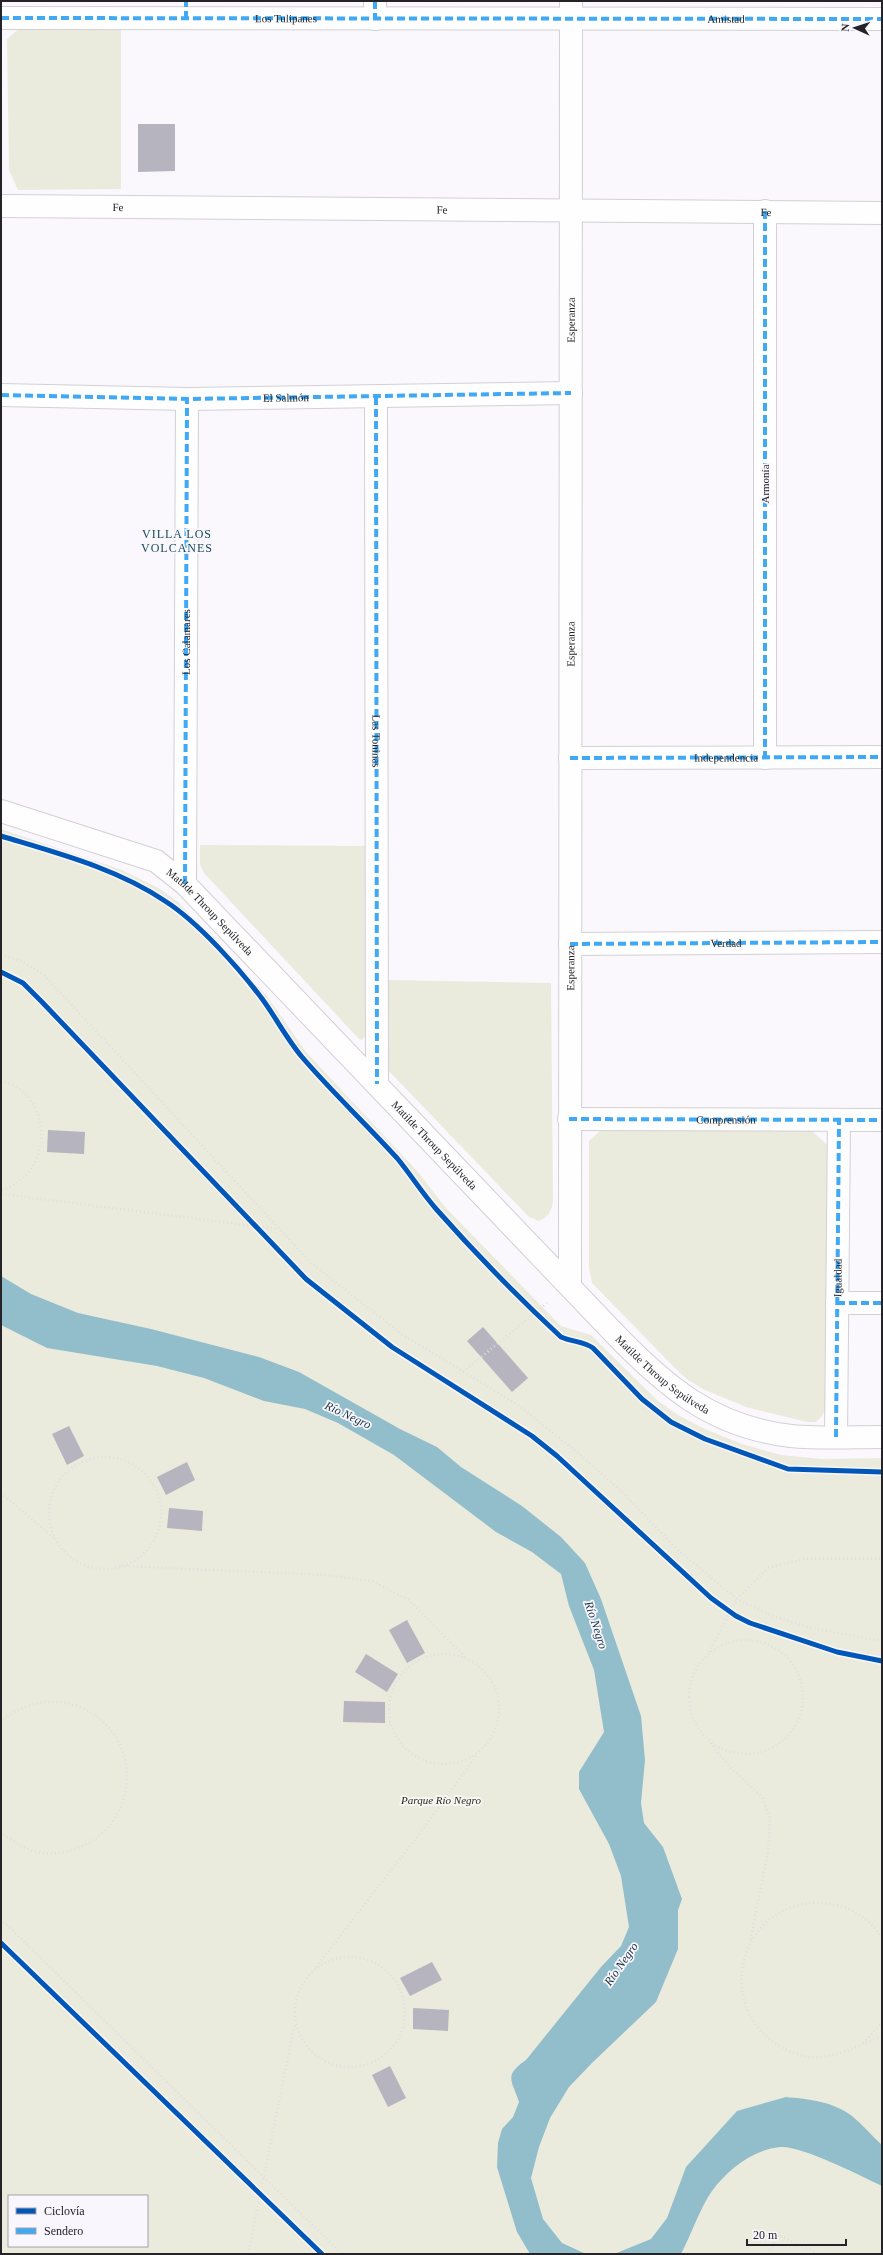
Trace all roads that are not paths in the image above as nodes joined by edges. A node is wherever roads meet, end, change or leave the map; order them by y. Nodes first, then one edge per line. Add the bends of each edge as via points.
1 (186, 10) edge
2 (375, 10) edge
3 (571, 11) edge
4 (1, 18) edge
5 (882, 19) edge
6 (1, 206) edge
7 (571, 211) junction
8 (765, 211) junction
9 (882, 213) edge
10 (571, 392) junction
11 (1, 396) edge
12 (376, 397) junction
13 (187, 399) junction
14 (570, 758) junction
15 (765, 758) junction
16 (882, 758) edge
17 (1, 811) edge
18 (185, 884) junction
19 (882, 942) edge
20 (570, 944) junction
21 (377, 1084) junction
22 (570, 1119) junction
23 (839, 1120) junction
24 (882, 1120) edge
25 (570, 1286) junction
26 (837, 1303) junction
27 (882, 1303) edge
28 (836, 1437) junction
29 (882, 1437) edge

1 - 2 street, Los Tulipanes
1 - 4 street, Los Tulipanes
2 - 3 street, Los Tulipanes
3 - 5 street, Amistad
3 - 7 street, Esperanza
6 - 7 street, Fe
7 - 8 street, Fe
7 - 10 street, Esperanza
8 - 9 street, Fe
8 - 15 street, Armonía
10 - 12 street, El Salmón
10 - 14 street, Esperanza
11 - 13 street, El Salmón
12 - 13 street, El Salmón
12 - 21 street, Las Toninas
13 - 18 street, Los Calamares
14 - 15 street, Independencia
14 - 20 street, Esperanza
15 - 16 street, Independencia
17 - 18 street, Matilde Throup Sepúlveda via 156,861
18 - 21 street, Matilde Throup Sepúlveda
19 - 20 street, Verdad
20 - 22 street, Esperanza
21 - 25 street, Matilde Throup Sepúlveda
22 - 23 street, Comprensión
22 - 25 street, Esperanza
23 - 24 street, Comprensión
23 - 26 street, Igualdad
25 - 28 street, Matilde Throup Sepúlveda via 658,1378 707,1410 726,1420 770,1433
26 - 27 street
26 - 28 street, Igualdad
28 - 29 street, Matilde Throup Sepúlveda

